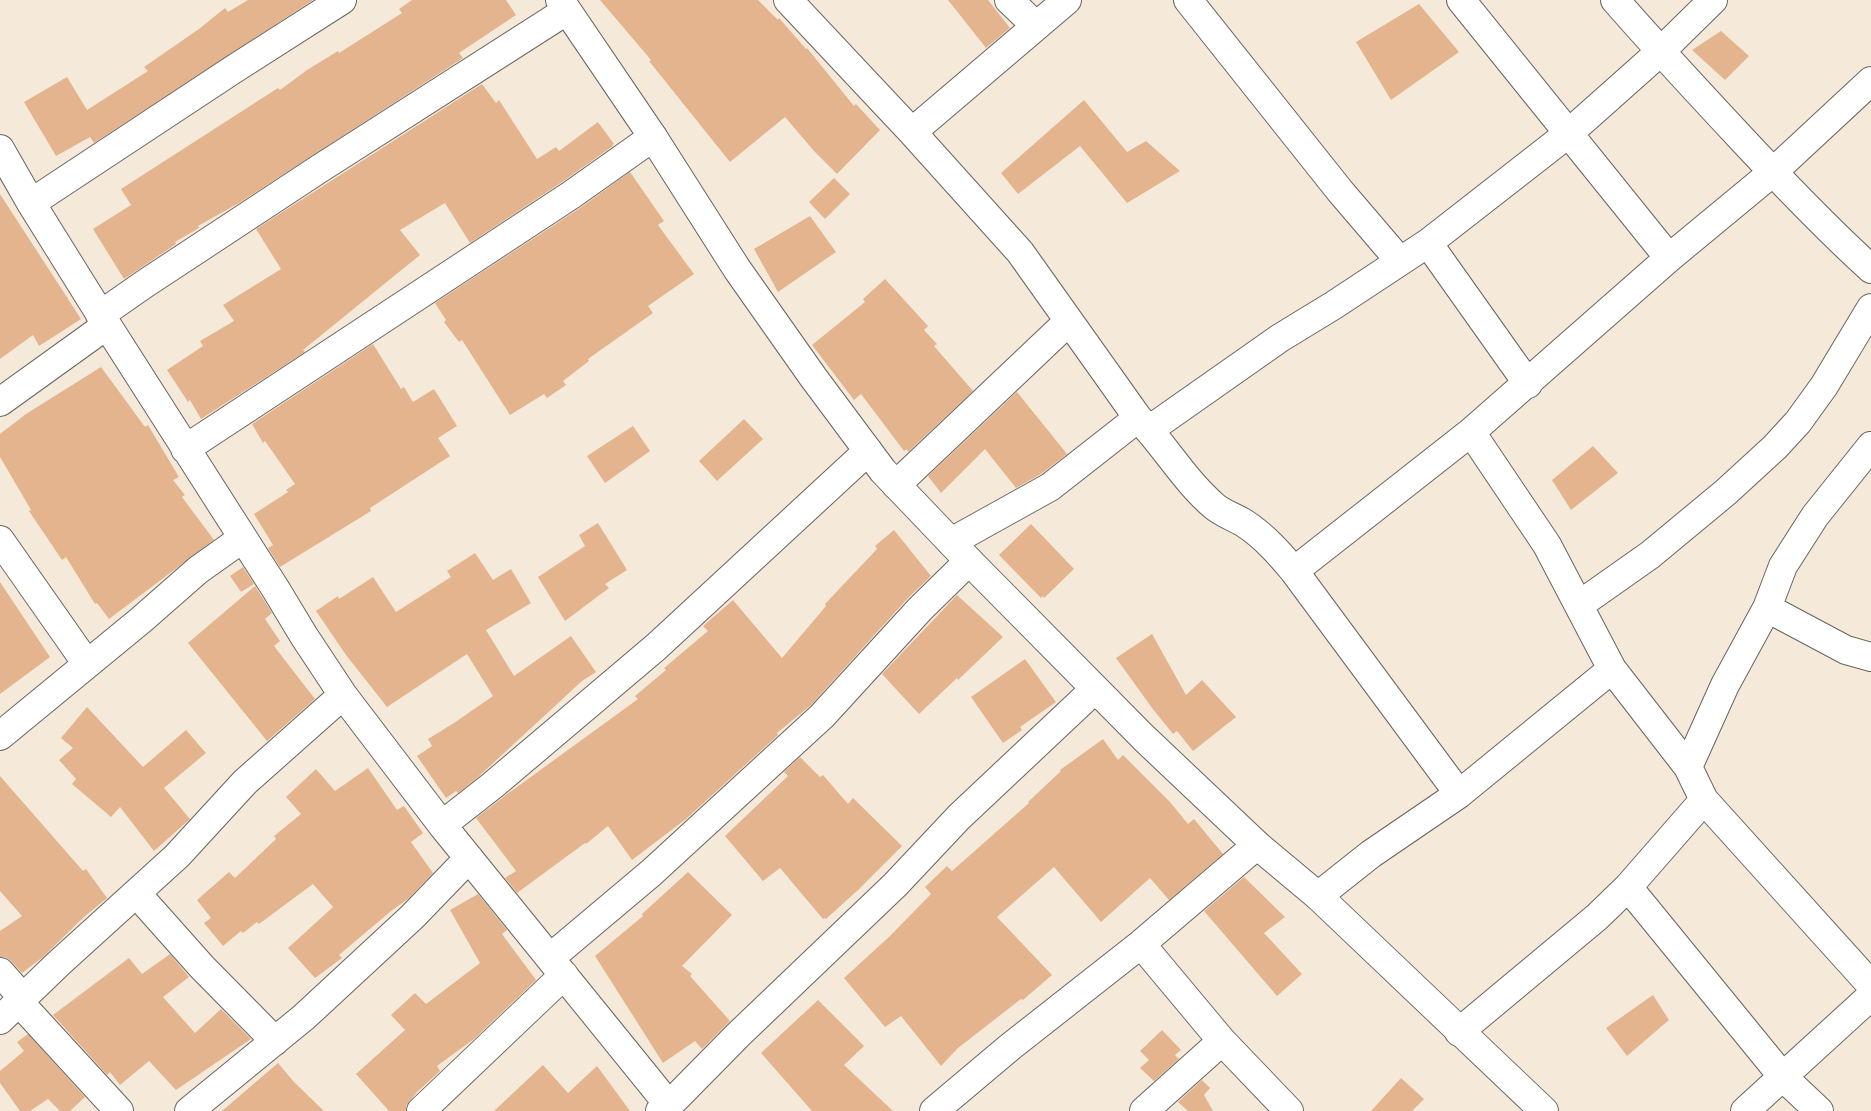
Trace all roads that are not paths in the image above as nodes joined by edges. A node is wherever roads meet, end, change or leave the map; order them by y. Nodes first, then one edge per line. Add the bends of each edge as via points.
1 (342, 0) edge
2 (788, 0) edge
3 (1009, 0) edge
4 (1067, 0) edge
5 (1188, 0) edge
6 (1461, 0) edge
7 (1615, 0) edge
8 (1713, 0) edge
9 (563, 5) edge
10 (1036, 26) junction
11 (1660, 52) junction
12 (1871, 81) edge
13 (912, 132) junction
14 (1569, 133) junction
15 (653, 137) junction
16 (0, 150) edge
17 (1772, 172) junction
18 (31, 203) junction
19 (1428, 243) junction
20 (1669, 258) junction
21 (1400, 260) junction
22 (1871, 269) edge
23 (1871, 308) edge
24 (104, 320) junction
25 (1069, 321) junction
26 (1528, 384) junction
27 (0, 402) edge
28 (1144, 424) junction
29 (1471, 432) junction
30 (1871, 446) edge
31 (185, 449) junction
32 (868, 451) junction
33 (896, 485) junction
34 (243, 538) junction
35 (0, 540) edge
36 (960, 551) junction
37 (1294, 571) junction
38 (1579, 604) junction
39 (1767, 608) junction
40 (1871, 657) edge
41 (87, 664) junction
42 (1612, 669) junction
43 (1095, 689) junction
44 (343, 694) junction
45 (0, 736) edge
46 (1688, 767) junction
47 (1459, 794) junction
48 (1704, 800) junction
49 (442, 824) junction
50 (1257, 845) junction
51 (469, 858) junction
52 (1628, 886) junction
53 (136, 894) junction
54 (1318, 896) junction
55 (1142, 944) junction
56 (557, 967) junction
57 (0, 972) edge
58 (1871, 984) edge
59 (1871, 996) edge
60 (14, 1007) edge
61 (1459, 1032) junction
62 (275, 1041) junction
63 (1222, 1041) junction
64 (1783, 1076) junction
65 (673, 1106) edge
66 (119, 1111) edge
67 (189, 1111) edge
68 (422, 1111) edge
69 (934, 1111) edge
70 (1144, 1111) edge
71 (1289, 1111) edge
72 (1544, 1111) edge
73 (1745, 1111) edge
74 (1819, 1111) edge

1 - 18 street
2 - 13 street
3 - 10 street
4 - 10 street
5 - 21 street via 1340,191
6 - 14 street
7 - 11 street
8 - 11 street
9 - 15 street
9 - 24 street via 146,282
10 - 13 street
11 - 14 street
11 - 17 street
12 - 17 street
13 - 25 street via 1020,252
14 - 19 street
14 - 20 street
15 - 31 street via 571,195
15 - 32 street via 737,269
16 - 18 street
17 - 20 street
17 - 22 street
18 - 24 street
19 - 21 street
19 - 26 street
20 - 26 street
21 - 28 street
23 - 38 street via 1824,386 1798,422 1774,447 1650,555
24 - 27 street
24 - 31 street
25 - 28 street
25 - 33 street
26 - 29 street
28 - 36 street
28 - 37 street via 1191,484 1215,507 1270,543
29 - 37 street
29 - 38 street via 1547,544
30 - 39 street via 1815,516 1788,558
31 - 34 street
32 - 33 street
32 - 49 street via 656,647
33 - 36 street
34 - 41 street via 198,570
34 - 44 street
35 - 41 street
36 - 43 street
36 - 56 street via 920,609 822,716 651,872
37 - 47 street
38 - 42 street
39 - 40 street via 1846,650
39 - 46 street via 1725,686
41 - 45 street
42 - 46 street
42 - 47 street
43 - 50 street
43 - 65 street via 959,817 895,885 738,1035
44 - 49 street
44 - 53 street via 245,782 177,856
46 - 48 street
47 - 54 street via 1371,854
48 - 52 street
48 - 58 street
49 - 51 street
50 - 54 street
50 - 55 street
51 - 56 street
51 - 62 street via 412,917
52 - 61 street via 1597,917
52 - 64 street
53 - 60 street
53 - 62 street
54 - 61 street
55 - 63 street
55 - 69 street
56 - 65 street
56 - 68 street
57 - 60 street
59 - 64 street
60 - 66 street
61 - 72 street
62 - 67 street
63 - 70 street
63 - 71 street
64 - 73 street
64 - 74 street

